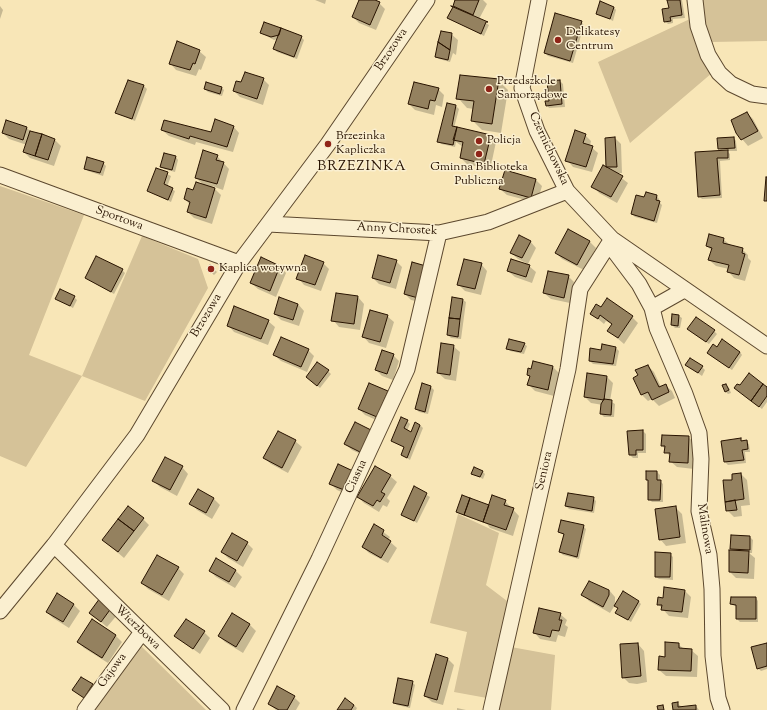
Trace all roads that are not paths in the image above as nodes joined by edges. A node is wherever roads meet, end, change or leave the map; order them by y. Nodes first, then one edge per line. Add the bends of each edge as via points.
1 (427, 0) edge
2 (539, 0) edge
3 (695, 0) edge
4 (767, 96) edge
5 (0, 175) edge
6 (567, 191) junction
7 (268, 224) junction
8 (440, 233) junction
9 (612, 239) junction
10 (239, 263) junction
11 (684, 290) junction
12 (652, 308) junction
13 (767, 346) edge
14 (54, 545) junction
15 (0, 611) edge
16 (142, 632) junction
17 (85, 710) edge
18 (222, 710) edge
19 (244, 710) edge
20 (491, 710) edge
21 (722, 710) edge

1 - 7 street, Brzozowa via 328,144
2 - 6 street, Czernichowska via 522,88 537,131
3 - 4 street via 698,26 708,55 718,73 731,84 752,94
5 - 10 street, Sportowa
6 - 8 street, Anny Chrostek via 488,222
6 - 9 street, Czernichowska
7 - 8 street, Anny Chrostek
7 - 10 street, Brzozowa
8 - 19 street, Ciasna via 407,370 319,559
9 - 11 street, Czernichowska
9 - 12 street, Malinowa via 615,252 639,284
9 - 20 street, Seniora via 580,289 568,370
10 - 14 street, Brzozowa via 137,435
11 - 12 street
11 - 13 street, Czernichowska
12 - 21 street, Malinowa via 657,328 699,433 699,511 709,555 713,656
14 - 15 street, Brzozowa
14 - 16 street, Wierzbowa
16 - 17 street, Gajowa
16 - 18 street, Wierzbowa

